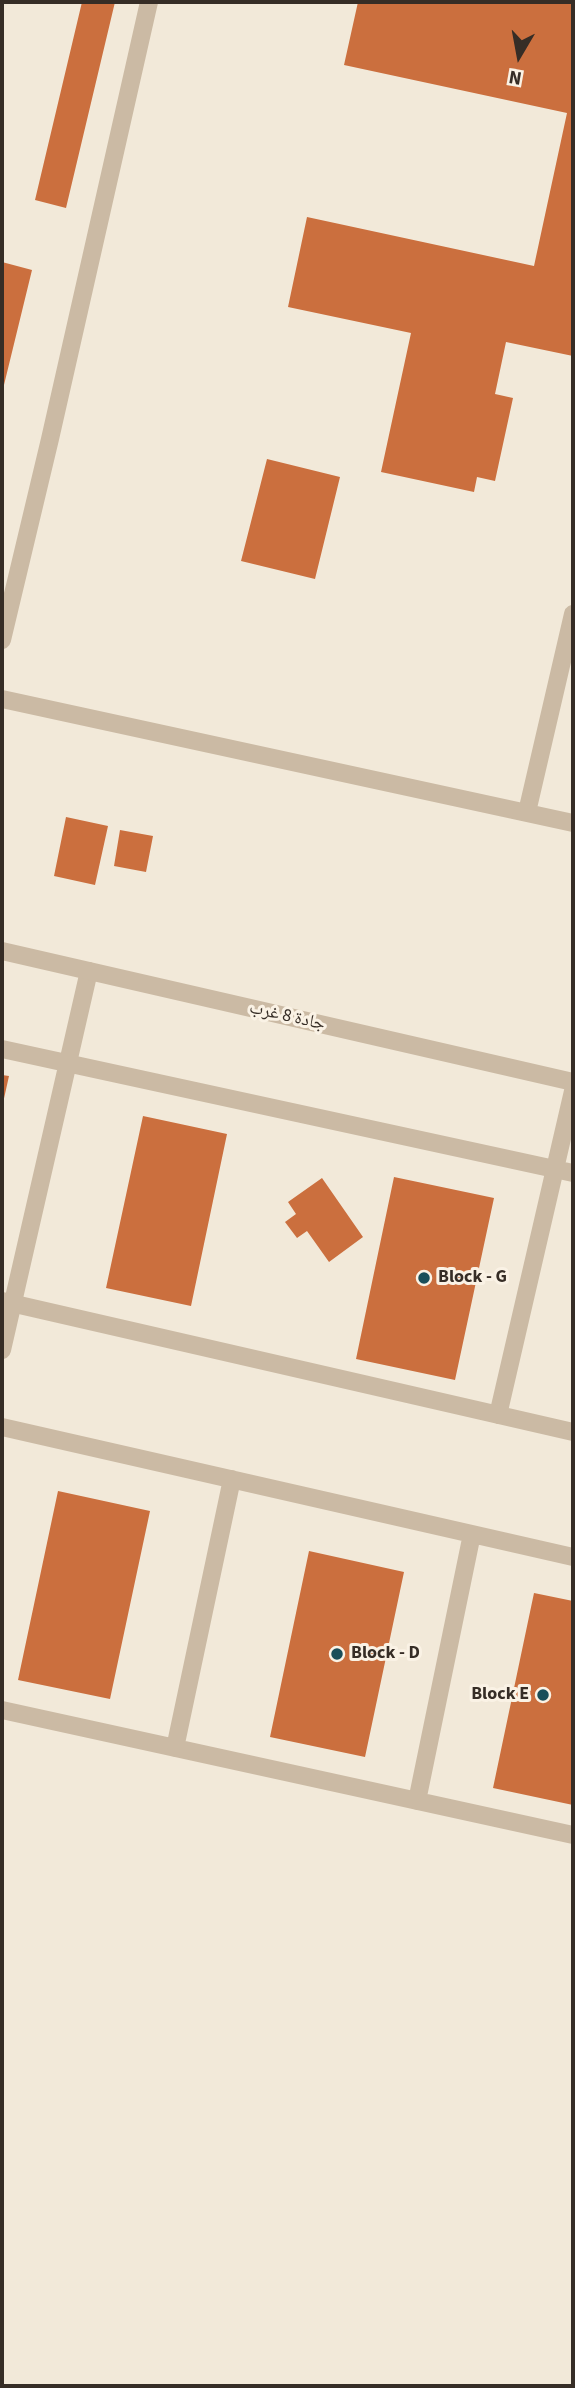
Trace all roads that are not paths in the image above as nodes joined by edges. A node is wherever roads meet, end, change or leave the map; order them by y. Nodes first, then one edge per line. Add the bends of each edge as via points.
1 (149, 2) edge
2 (573, 614) edge
3 (2, 640) edge
4 (2, 699) edge
5 (527, 813) junction
6 (573, 823) edge
7 (2, 951) edge
8 (89, 971) junction
9 (2, 1049) edge
10 (66, 1063) junction
11 (573, 1082) edge
12 (573, 1091) edge
13 (554, 1169) junction
14 (573, 1173) edge
15 (7, 1302) edge
16 (2, 1350) edge
17 (498, 1415) junction
18 (2, 1427) edge
19 (573, 1432) edge
20 (232, 1479) junction
21 (472, 1534) junction
22 (573, 1557) edge
23 (2, 1710) edge
24 (175, 1748) junction
25 (417, 1801) junction
26 (573, 1835) edge

1 - 3 street
2 - 5 street
4 - 5 street
5 - 6 street
7 - 8 street, جادة 8 غرب
8 - 10 street
8 - 11 street, جادة 8 غرب
9 - 10 street
10 - 13 street
10 - 15 street
12 - 13 street
13 - 14 street
13 - 17 street
15 - 16 street
15 - 17 street
17 - 19 street
18 - 20 street
20 - 21 street
20 - 24 street
21 - 22 street
21 - 25 street
23 - 24 street
24 - 25 street
25 - 26 street

